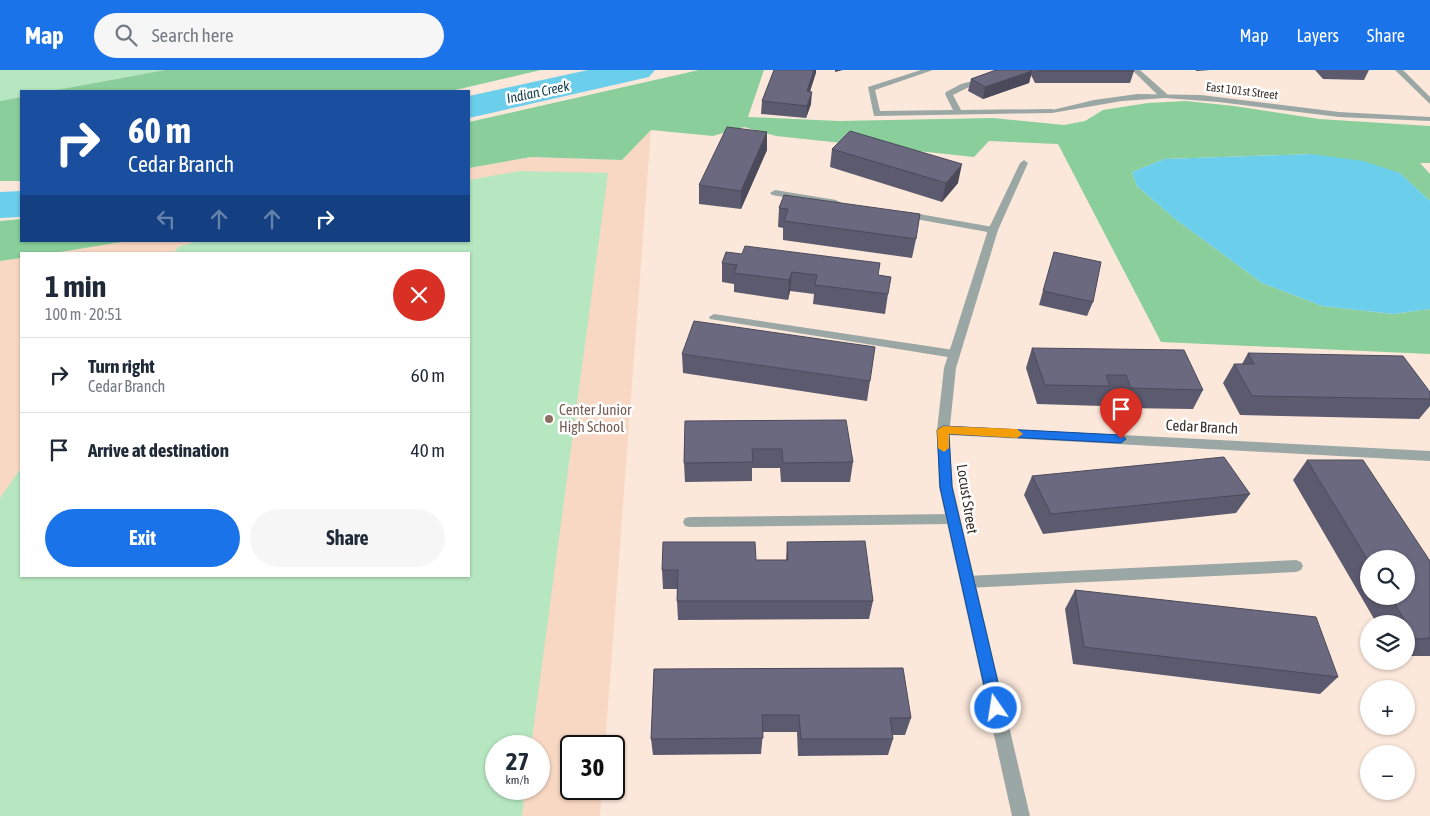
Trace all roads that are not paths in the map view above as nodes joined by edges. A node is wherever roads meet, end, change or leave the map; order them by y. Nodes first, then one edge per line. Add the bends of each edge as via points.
1 (929, 70) edge
2 (1136, 70) edge
3 (1399, 70) edge
4 (990, 78) edge
5 (1164, 96) junction
6 (1430, 102) edge
7 (958, 112) junction
8 (1430, 119) edge
9 (1024, 163) dead end
10 (775, 192) dead end
11 (851, 206) edge
12 (889, 212) edge
13 (994, 230) junction
14 (714, 316) dead end
15 (954, 354) junction
16 (943, 430) junction
17 (1430, 456) edge
18 (952, 519) junction
19 (690, 522) dead end
20 (1296, 566) dead end
21 (967, 582) junction
22 (1021, 816) edge

1 - 7 street, East 101st Street via 871,89 877,114
2 - 5 street
3 - 6 street
4 - 7 street via 949,94
5 - 7 street, East 101st Street via 1091,103 1052,111
5 - 8 street, East 101st Street via 1221,98 1376,118
9 - 13 street, Locust Street
10 - 11 street
12 - 13 street
13 - 15 street, Locust Street
14 - 15 street
15 - 16 street, Locust Street
16 - 17 street, Cedar Branch
16 - 18 street, Locust Street via 946,487
18 - 19 street
18 - 21 street, Locust Street
20 - 21 street
21 - 22 street, Locust Street

